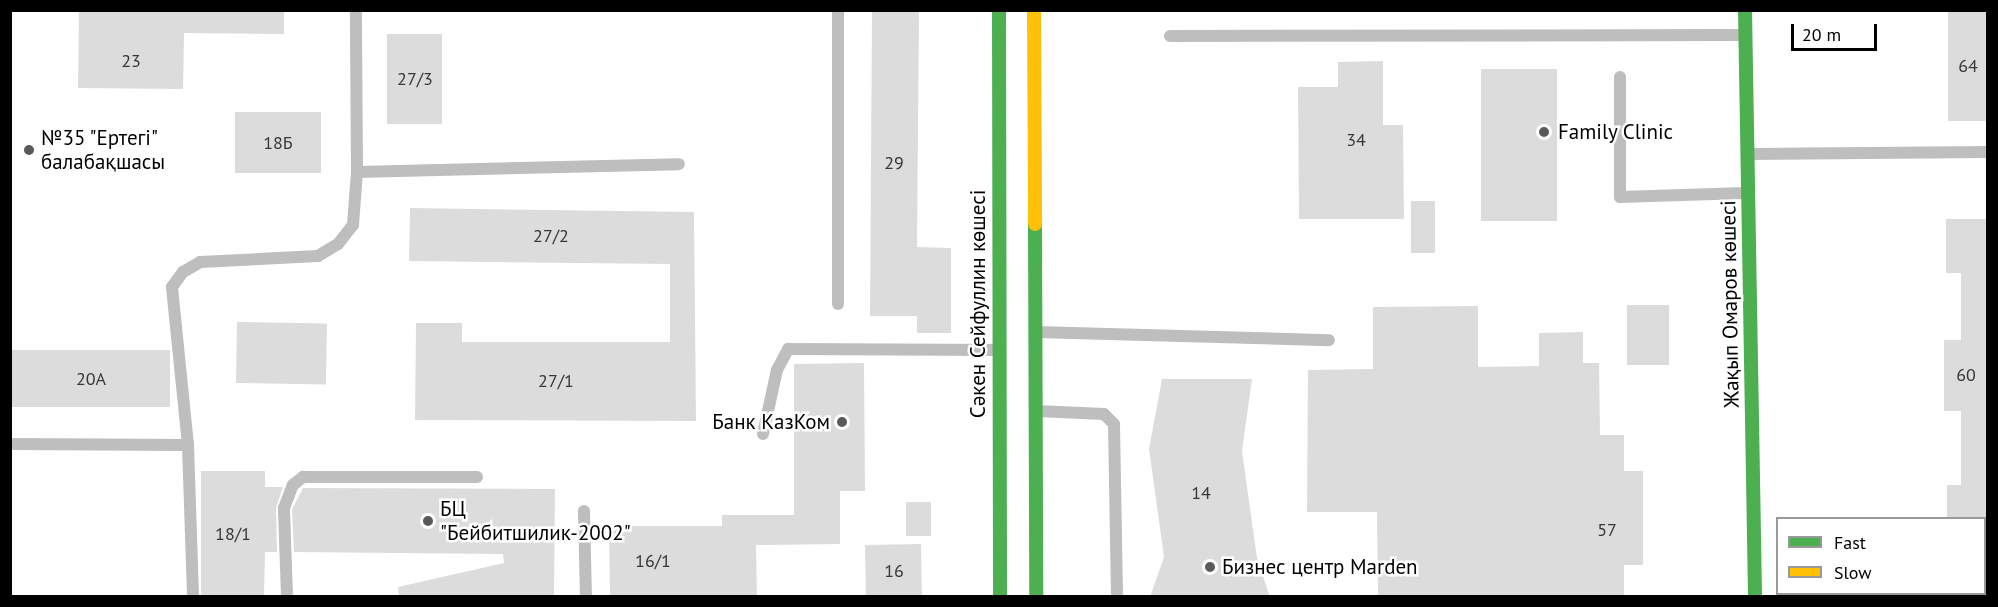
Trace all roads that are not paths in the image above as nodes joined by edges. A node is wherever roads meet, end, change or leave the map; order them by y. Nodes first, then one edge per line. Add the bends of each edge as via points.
1 (356, 10) edge
2 (838, 10) edge
3 (999, 10) edge
4 (1034, 10) edge
5 (1745, 10) edge
6 (1746, 35) junction
7 (1170, 36) dead end
8 (1620, 77) dead end
9 (1988, 152) edge
10 (1749, 154) junction
11 (679, 164) dead end
12 (357, 172) junction
13 (1750, 193) junction
14 (838, 304) dead end
15 (1035, 332) junction
16 (1329, 340) dead end
17 (999, 350) junction
18 (1035, 411) junction
19 (763, 434) dead end
20 (10, 444) edge
21 (188, 445) junction
22 (477, 477) dead end
23 (584, 511) dead end
24 (193, 597) edge
25 (287, 597) edge
26 (586, 597) edge
27 (1000, 597) edge
28 (1036, 597) edge
29 (1117, 597) edge
30 (1755, 597) edge

1 - 12 lane
2 - 14 lane
3 - 17 main road, Сәкен Сейфуллин көшесі
4 - 15 main road
5 - 6 main road, Жақып Омаров көшесі
6 - 7 lane
6 - 10 main road, Жақып Омаров көшесі
8 - 13 lane via 1620,197
9 - 10 lane
10 - 13 main road, Жақып Омаров көшесі
11 - 12 lane
12 - 21 lane via 353,225 338,243 318,256 200,262 183,272 172,287
13 - 30 main road, Жақып Омаров көшесі
15 - 16 lane
15 - 18 main road
17 - 19 lane via 788,349 777,370
17 - 27 main road, Сәкен Сейфуллин көшесі
18 - 28 main road
18 - 29 lane via 1104,414 1114,424
20 - 21 lane
21 - 24 lane
22 - 25 lane via 303,477 293,485 284,508
23 - 26 lane

